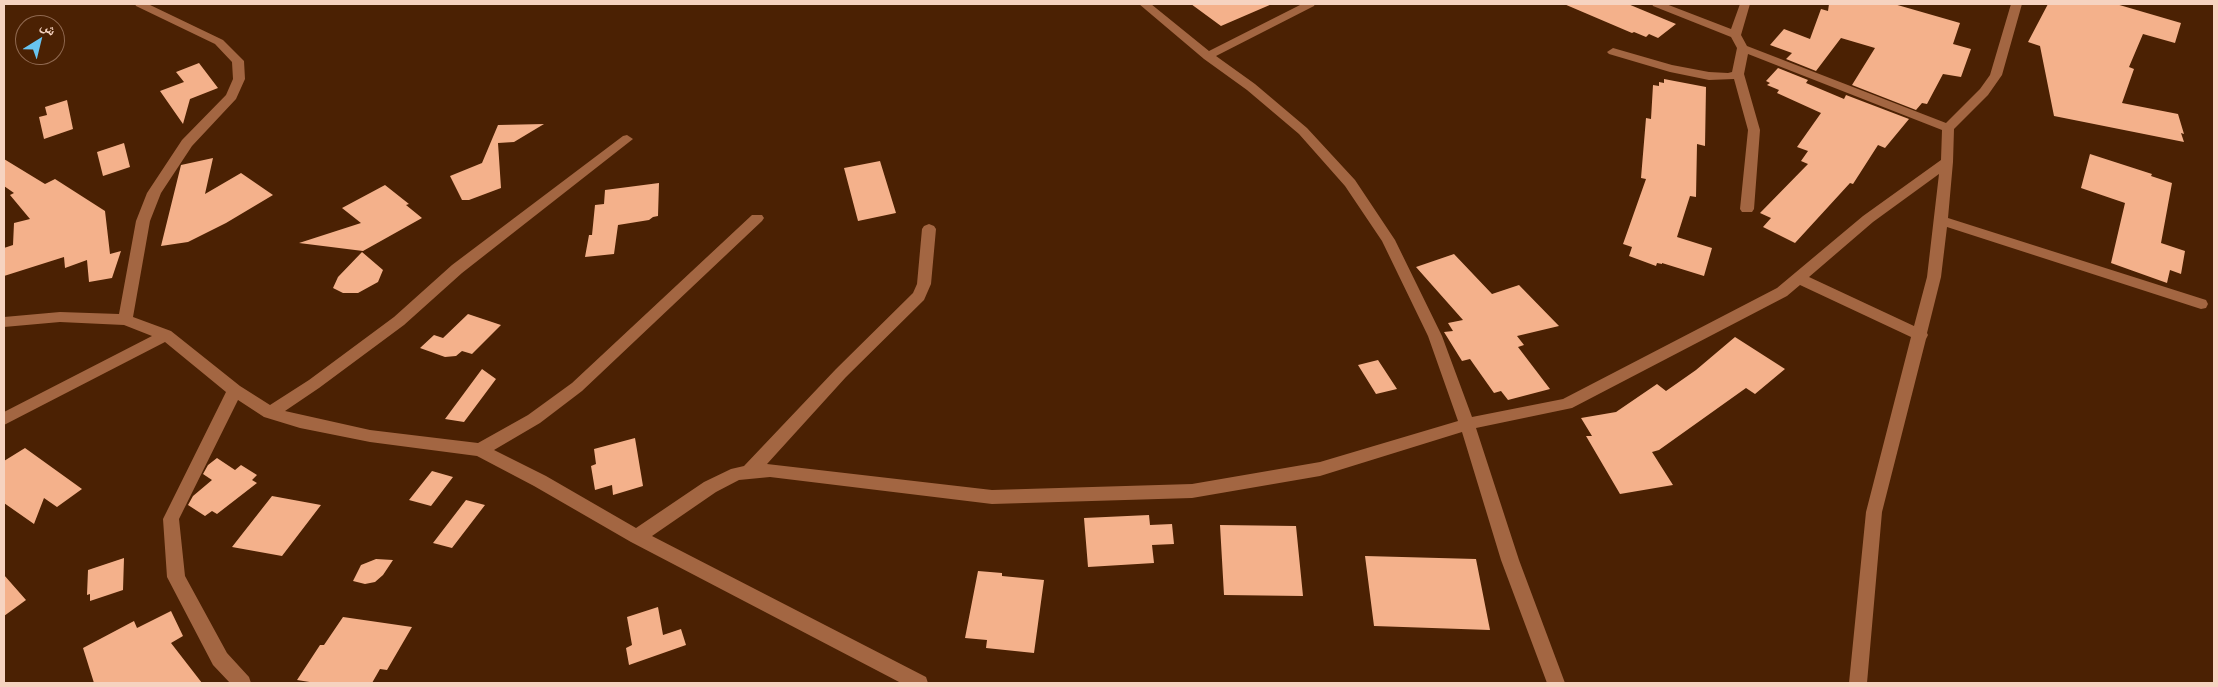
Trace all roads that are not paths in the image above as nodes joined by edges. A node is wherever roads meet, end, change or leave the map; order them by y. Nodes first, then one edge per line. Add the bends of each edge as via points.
1 (140, 4) edge
2 (1144, 4) edge
3 (1310, 4) edge
4 (1657, 4) edge
5 (1745, 4) edge
6 (2017, 4) edge
7 (1735, 35) junction
8 (1743, 48) junction
9 (1613, 52) dead end
10 (1208, 56) junction
11 (1738, 74) junction
12 (1948, 128) junction
13 (627, 139) dead end
14 (1947, 162) junction
15 (1747, 209) dead end
16 (757, 218) dead end
17 (1940, 220) junction
18 (929, 229) dead end
19 (1798, 278) junction
20 (2201, 304) dead end
21 (125, 320) junction
22 (4, 322) edge
23 (1921, 334) junction
24 (166, 335) junction
25 (235, 390) junction
26 (270, 413) junction
27 (4, 419) edge
28 (1467, 424) junction
29 (480, 450) junction
30 (748, 473) junction
31 (637, 537) junction
32 (242, 683) edge
33 (919, 683) edge
34 (1556, 683) edge
35 (1858, 683) edge

1 - 21 street via 220,42 238,61 239,79 232,96 187,143 154,193 143,221
2 - 10 street
3 - 10 street
4 - 7 street
5 - 7 street
6 - 12 street via 1996,75 1984,92
7 - 8 street
8 - 11 street
8 - 12 street
9 - 11 street via 1699,74 1720,77
10 - 28 street via 1303,131 1350,183 1388,240 1435,336
11 - 15 street via 1754,130
12 - 14 street
13 - 26 street via 457,269 399,321
14 - 17 street
14 - 19 street via 1868,218
16 - 29 street via 577,387 534,419
17 - 20 street
17 - 23 street via 1934,277
18 - 30 street via 924,284 919,296 841,373
19 - 23 street
19 - 28 street via 1782,292 1566,404
21 - 22 street via 60,317
21 - 24 street
23 - 35 street via 1874,512
24 - 25 street
24 - 27 street
25 - 26 street
25 - 32 street via 171,519 176,577 220,659
26 - 29 street via 370,436
28 - 30 street via 1320,468 1192,491 992,497 770,470
28 - 34 street via 1510,560
29 - 31 street
30 - 31 street via 737,474 710,488
31 - 33 street

